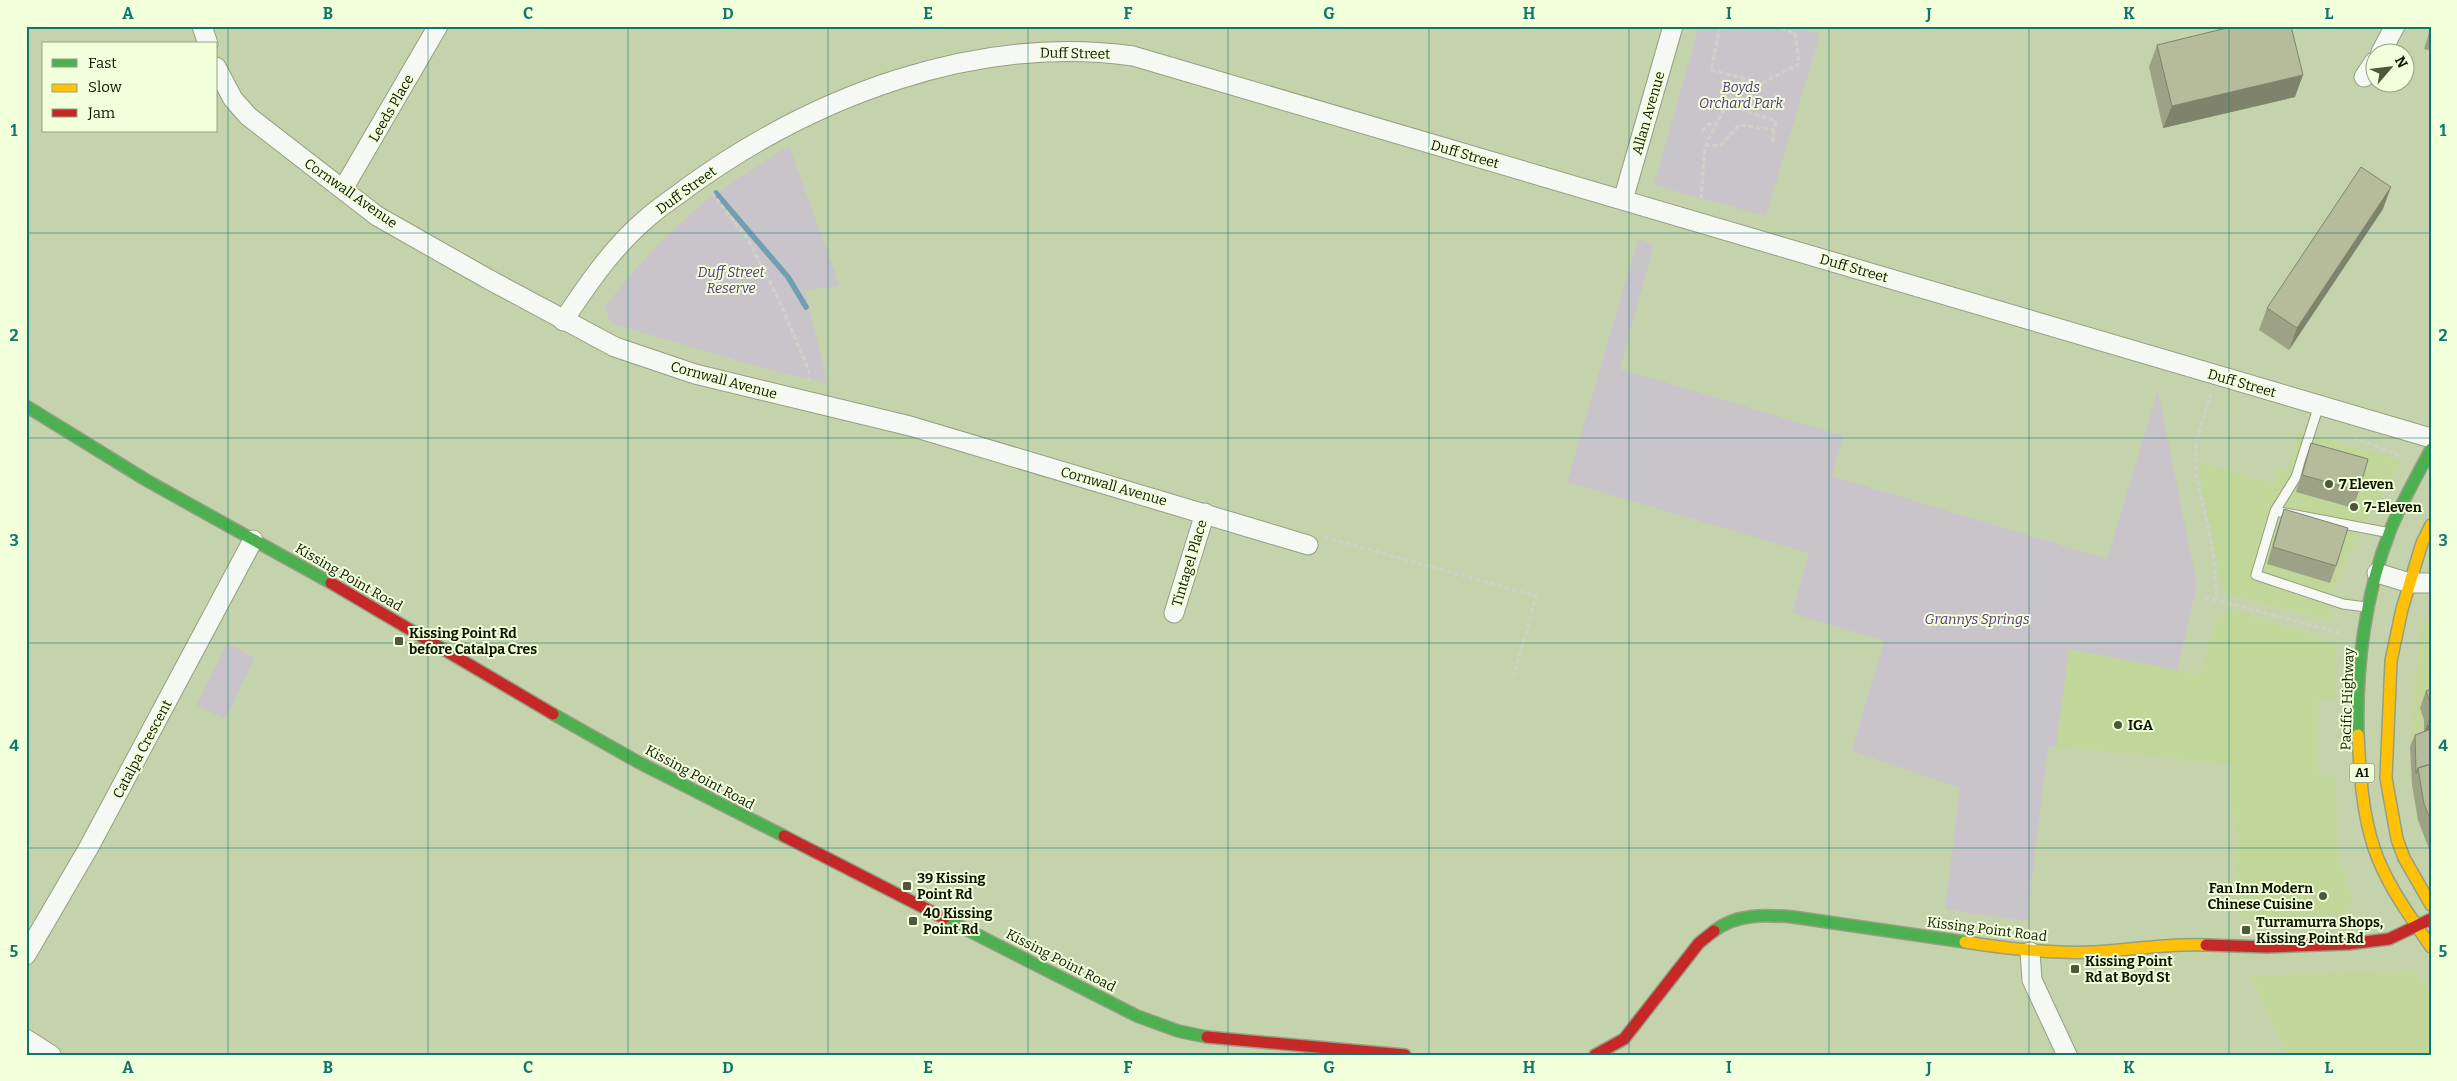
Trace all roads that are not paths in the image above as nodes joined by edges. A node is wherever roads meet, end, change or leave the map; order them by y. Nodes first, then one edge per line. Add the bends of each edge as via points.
1 (202, 26) edge
2 (438, 26) edge
3 (1673, 26) edge
4 (2395, 26) edge
5 (207, 42) edge
6 (2386, 42) edge
7 (218, 71) edge
8 (343, 189) junction
9 (1623, 200) junction
10 (564, 321) junction
11 (2319, 405) junction
12 (26, 406) edge
13 (2431, 438) edge
14 (2431, 449) edge
15 (2275, 511) junction
16 (1205, 513) junction
17 (2431, 525) edge
18 (2389, 533) junction
19 (252, 540) junction
20 (1308, 545) road end
21 (2377, 573) junction
22 (2431, 583) edge
23 (2410, 584) junction
24 (2368, 608) junction
25 (1174, 613) dead end
26 (2431, 905) edge
27 (2431, 919) edge
28 (2417, 926) junction
29 (2431, 947) edge
30 (2030, 952) junction
31 (26, 954) edge
32 (26, 1039) edge
33 (51, 1055) edge
34 (1405, 1055) edge
35 (1595, 1055) edge
36 (2068, 1055) edge

1 - 5 street
2 - 8 street, Leeds Place
3 - 9 street, Allan Avenue
4 - 6 street
7 - 8 street, Cornwall Avenue via 232,99 248,116
8 - 10 street, Cornwall Avenue via 377,216
9 - 10 street, Duff Street via 1133,56 1096,51 1046,51 988,58 892,80 760,140 646,218 612,252
9 - 11 street, Duff Street
10 - 16 street, Cornwall Avenue via 615,347 695,374 910,426
11 - 13 street, Duff Street
11 - 15 lane via 2296,477
12 - 19 main road, Kissing Point Road
14 - 18 main road, Pacific Highway / A1
15 - 18 lane
15 - 24 lane via 2256,575 2343,604
16 - 20 street, Cornwall Avenue
16 - 25 street, Tintagel Place
17 - 23 main road, A1
18 - 21 main road, Pacific Highway / A1
19 - 31 street, Catalpa Crescent via 89,847
19 - 34 main road, Kissing Point Road via 366,602 638,762 1137,1016 1178,1031 1216,1038
21 - 23 street
21 - 24 main road, Pacific Highway / A1
22 - 23 street
23 - 26 main road, A1 via 2391,661 2386,778 2397,839
24 - 28 main road, Pacific Highway / A1 via 2361,664 2358,736 2368,824 2382,867
27 - 28 main road, Kissing Point Road
28 - 29 main road, Pacific Highway / A1
28 - 30 main road, Kissing Point Road via 2389,938 2348,944 2267,947 2184,944 2095,952
30 - 35 main road, Kissing Point Road via 1793,917 1765,915 1739,918 1698,943 1624,1039
30 - 36 street via 2032,980
32 - 33 street

